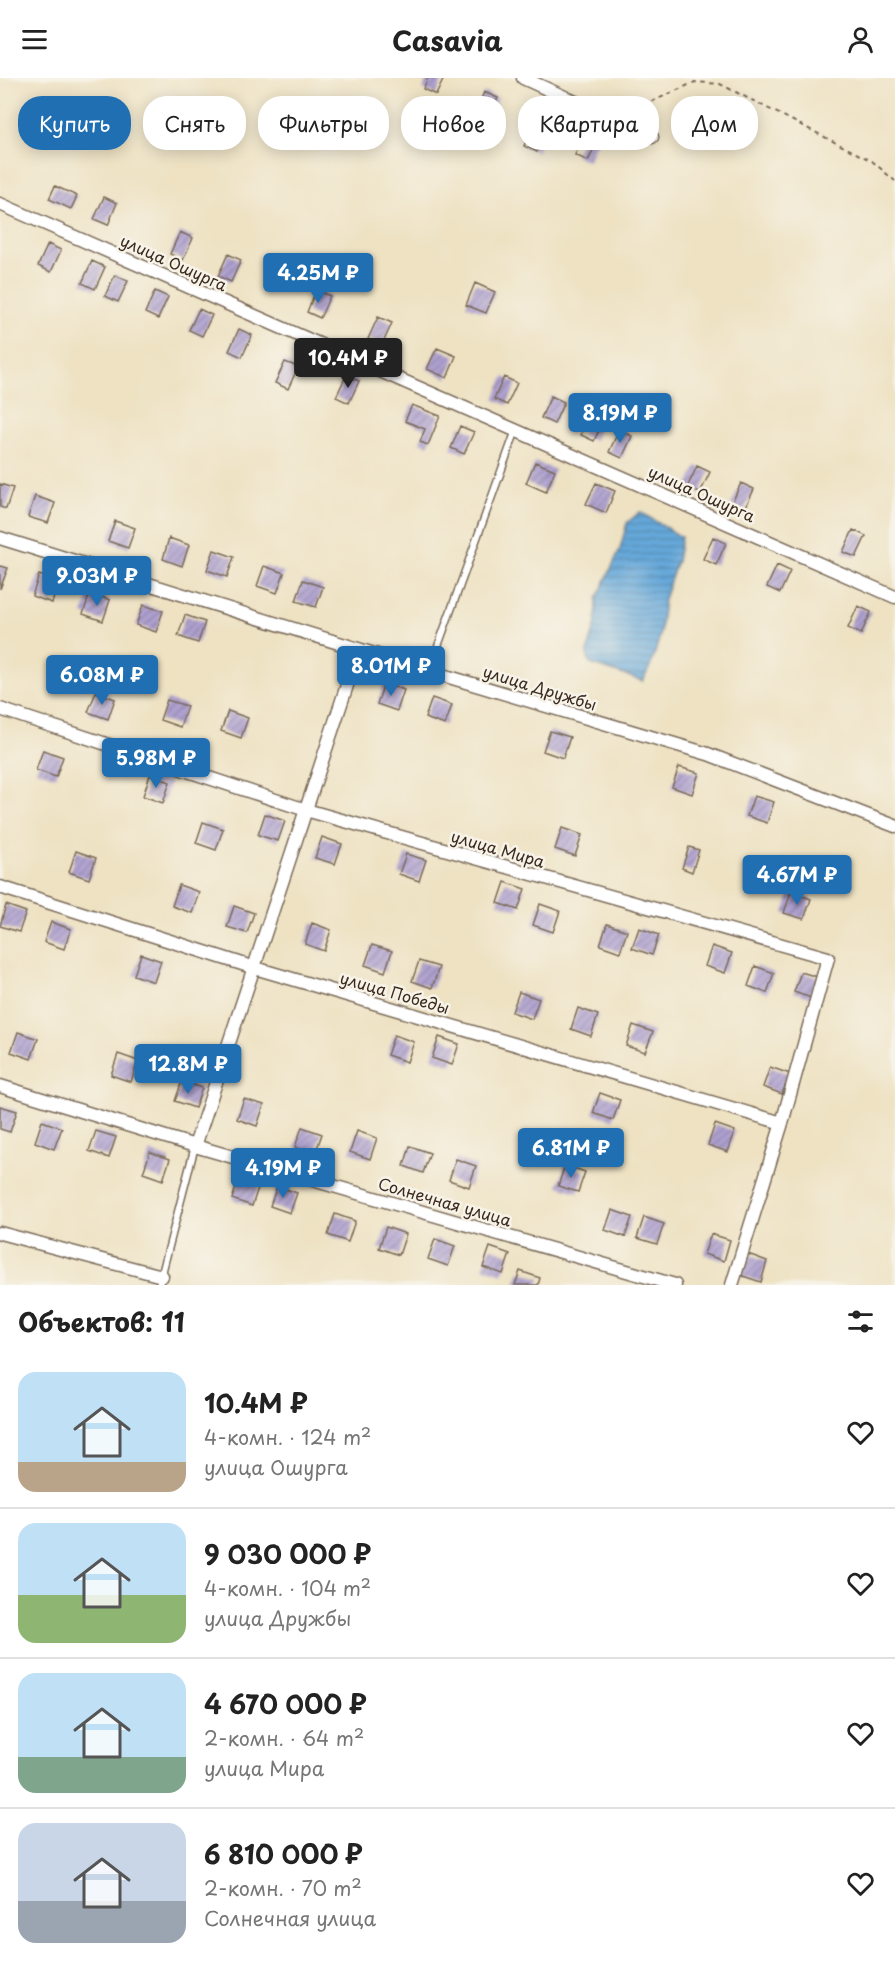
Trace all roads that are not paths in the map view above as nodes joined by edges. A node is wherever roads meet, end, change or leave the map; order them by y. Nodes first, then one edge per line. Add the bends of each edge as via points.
1 (523, 78) edge
2 (563, 96) edge
3 (0, 204) edge
4 (516, 429) junction
5 (0, 538) edge
6 (895, 597) edge
7 (359, 649) junction
8 (429, 671) junction
9 (0, 709) edge
10 (306, 810) junction
11 (895, 826) edge
12 (0, 887) edge
13 (255, 968) junction
14 (0, 1086) edge
15 (782, 1123) junction
16 (195, 1146) junction
17 (0, 1233) edge
18 (161, 1280) edge
19 (675, 1285) edge
20 (732, 1285) edge

1 - 2 street
3 - 4 street, улица Ошурга
4 - 6 street, улица Ошурга
4 - 8 lane
5 - 7 street, улица Дружбы
7 - 8 street, улица Дружбы
7 - 10 street
8 - 11 street, улица Дружбы via 708,754
9 - 10 street, улица Мира
10 - 13 street
10 - 15 street, улица Мира via 828,958
12 - 13 street, улица Победы
13 - 15 street, улица Победы
13 - 16 street
14 - 16 street, Солнечная улица
15 - 20 street
16 - 18 lane
16 - 19 street, Солнечная улица
17 - 18 street

